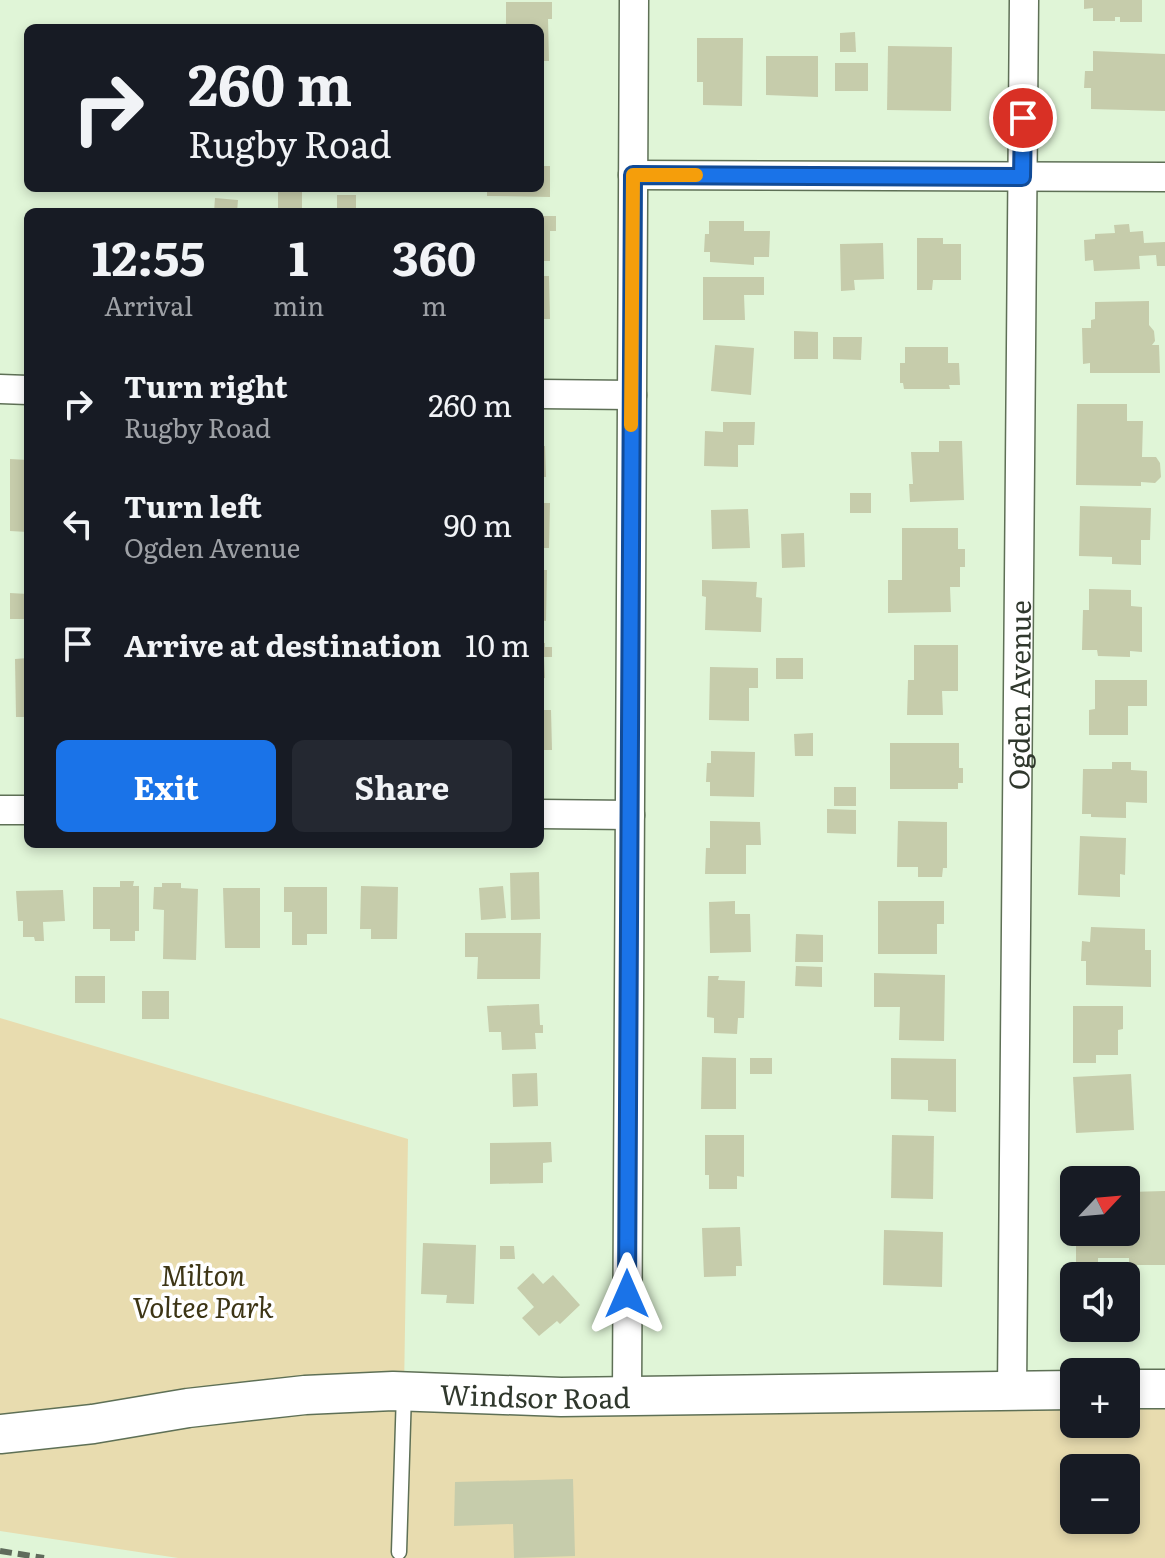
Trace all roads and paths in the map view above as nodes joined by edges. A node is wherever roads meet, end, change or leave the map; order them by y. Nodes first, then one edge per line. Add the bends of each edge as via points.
1 (634, 0) edge
2 (1024, 0) edge
3 (633, 175) junction
4 (1022, 177) junction
5 (1165, 177) edge
6 (0, 389) edge
7 (24, 390) edge
8 (544, 394) edge
9 (632, 395) junction
10 (0, 810) edge
11 (24, 810) edge
12 (544, 814) edge
13 (630, 815) junction
14 (1140, 1389) edge
15 (1060, 1390) edge
16 (1012, 1391) junction
17 (404, 1392) junction
18 (627, 1396) junction
19 (1165, 1401) edge
20 (0, 1434) edge
21 (399, 1552) dead end

1 - 3 street
2 - 4 street, Ogden Avenue
3 - 4 street
3 - 9 street
4 - 5 street
4 - 16 street, Ogden Avenue
6 - 7 street
8 - 9 street
9 - 13 street
10 - 11 street
12 - 13 street
13 - 18 street
14 - 19 street
15 - 16 street, Windsor Road
16 - 18 street, Windsor Road
17 - 18 street, Windsor Road
17 - 20 street, Windsor Road via 276,1398
17 - 21 lane

